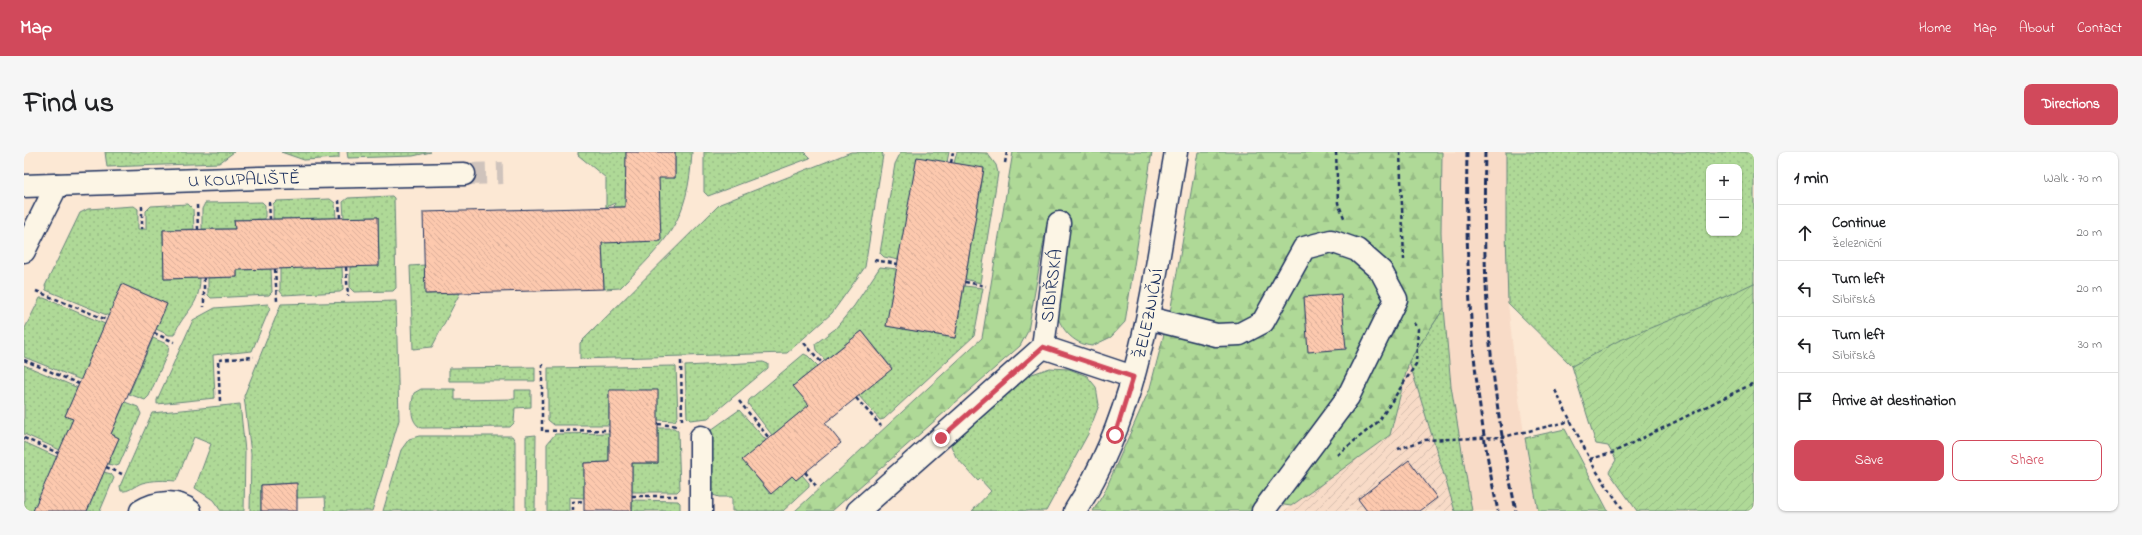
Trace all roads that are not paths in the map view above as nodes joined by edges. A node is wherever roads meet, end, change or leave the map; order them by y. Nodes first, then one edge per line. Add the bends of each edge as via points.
1 (1176, 152) edge
2 (464, 174) tunnel mouth
3 (57, 185) junction
4 (24, 186) edge
5 (1059, 223) dead end
6 (24, 251) edge
7 (1148, 318) junction
8 (1043, 347) junction
9 (1133, 377) junction
10 (701, 437) dead end
11 (141, 511) edge
12 (190, 511) edge
13 (701, 511) edge
14 (858, 511) edge
15 (1075, 511) edge
16 (1263, 511) edge

1 - 7 street, ŽELEZNIČNÍ
2 - 3 street, U KOUPALIŠTĚ
3 - 4 street, U KOUPALIŠTĚ
3 - 6 street
5 - 8 street, SIBIŘSKÁ
7 - 9 street, ŽELEZNIČNÍ
7 - 16 street via 1216,335 1240,334 1263,322 1304,248 1330,241 1357,250 1381,271 1396,299 1348,396 1267,509
8 - 9 street, SIBIŘSKÁ
8 - 14 street, SIBIŘSKÁ
9 - 15 street, ŽELEZNIČNÍ via 1115,435
10 - 13 street
11 - 12 street via 159,503 175,504

